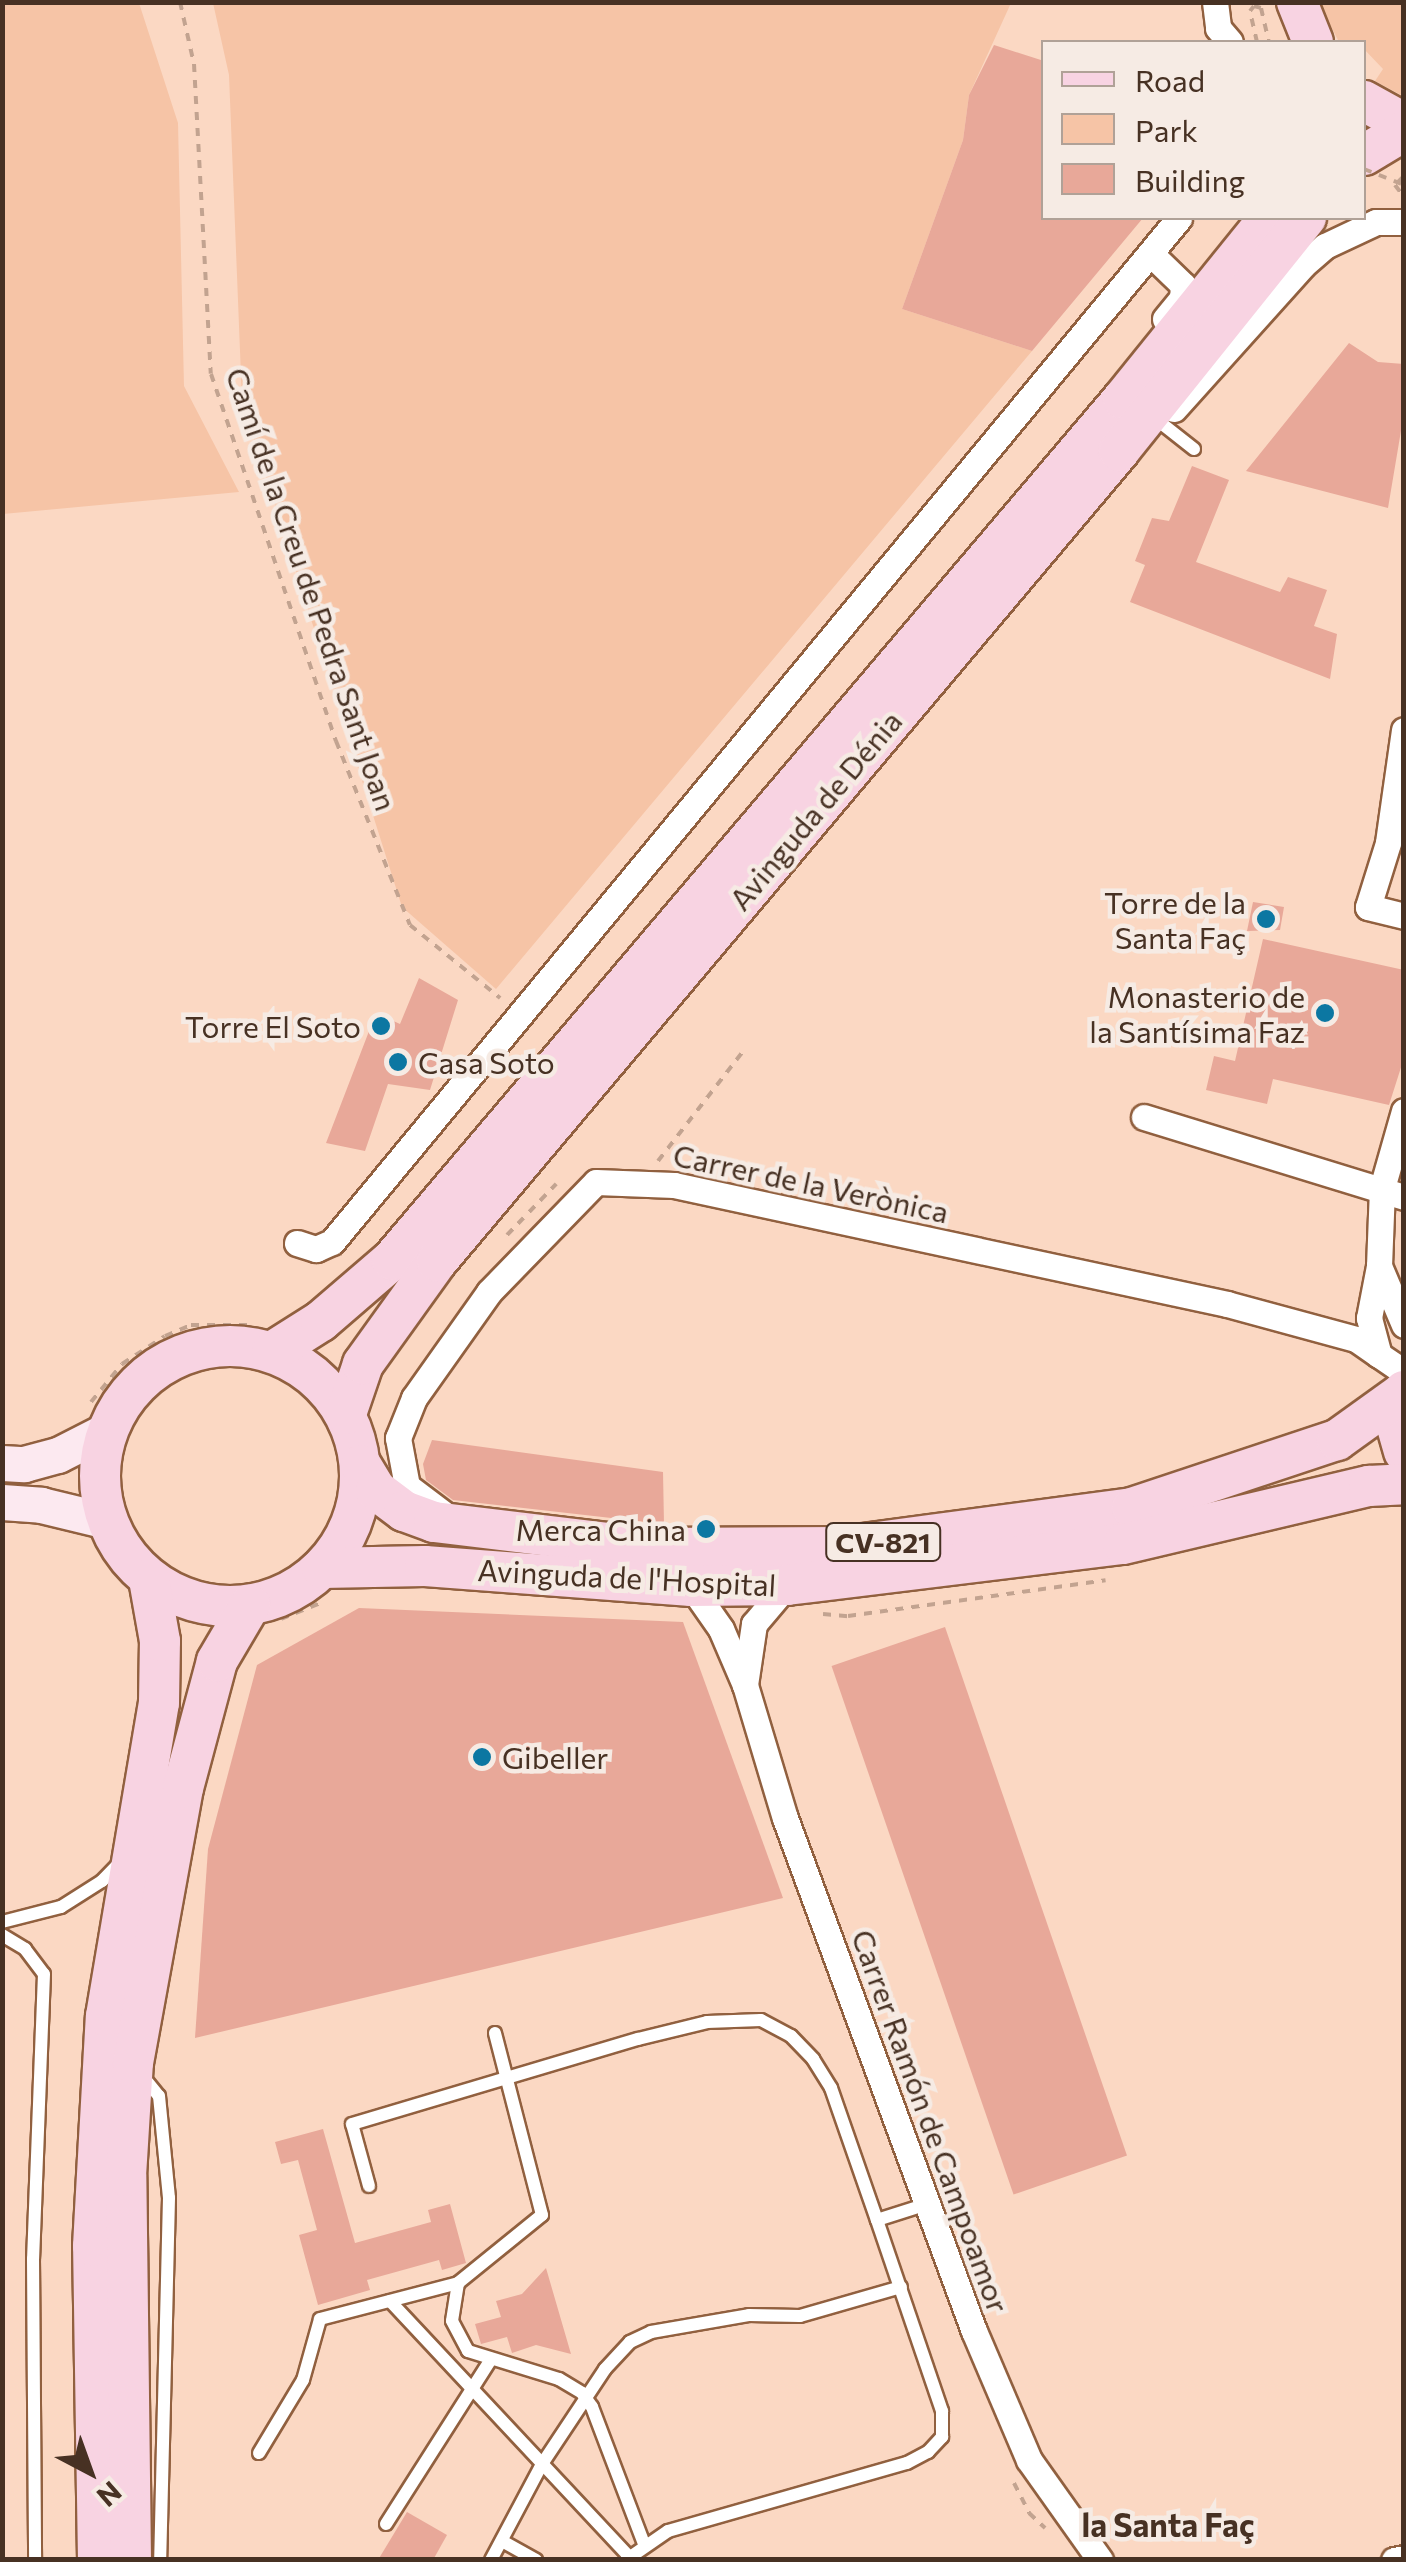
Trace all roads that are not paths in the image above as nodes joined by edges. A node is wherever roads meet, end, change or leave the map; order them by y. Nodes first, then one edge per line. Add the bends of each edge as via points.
1 (1215, 2) edge
2 (1297, 2) edge
3 (1228, 40) edge
4 (1312, 40) edge
5 (1366, 102) edge
6 (1404, 122) edge
7 (1404, 131) edge
8 (1366, 154) edge
9 (1177, 220) edge
10 (1304, 220) edge
11 (1404, 222) edge
12 (1263, 226) edge
13 (1151, 254) junction
14 (1175, 273) junction
15 (1123, 398) junction
16 (1161, 423) junction
17 (1194, 449) dead end
18 (1119, 452) junction
19 (1404, 730) edge
20 (1404, 916) edge
21 (1404, 1111) edge
22 (1144, 1117) dead end
23 (1390, 1187) edge
24 (297, 1243) dead end
25 (1379, 1266) junction
26 (1404, 1325) edge
27 (264, 1338) junction
28 (1379, 1354) junction
29 (1403, 1385) edge
30 (346, 1414) junction
31 (96, 1419) junction
32 (1404, 1452) edge
33 (2, 1463) edge
34 (360, 1465) junction
35 (1404, 1484) edge
36 (2, 1502) edge
37 (107, 1520) junction
38 (460, 1526) junction
39 (149, 1579) junction
40 (330, 1583) junction
41 (690, 1586) junction
42 (787, 1586) junction
43 (259, 1615) junction
44 (745, 1685) junction
45 (137, 1844) junction
46 (2, 1922) edge
47 (2, 1935) edge
48 (495, 2033) dead end
49 (133, 2063) junction
50 (507, 2078) junction
51 (369, 2186) dead end
52 (927, 2204) junction
53 (877, 2220) junction
54 (458, 2282) junction
55 (902, 2288) junction
56 (390, 2300) junction
57 (491, 2359) junction
58 (471, 2388) junction
59 (586, 2398) junction
60 (259, 2453) dead end
61 (542, 2464) junction
62 (386, 2524) dead end
63 (502, 2541) junction
64 (644, 2544) junction
65 (1404, 2558) edge
66 (629, 2559) edge
67 (35, 2560) edge
68 (98, 2560) edge
69 (131, 2560) edge
70 (160, 2560) edge
71 (491, 2560) edge
72 (536, 2560) edge
73 (1100, 2560) edge
74 (1394, 2560) edge

1 - 3 street via 1218,28
2 - 4 main road
5 - 6 main road
7 - 8 main road
9 - 13 street
10 - 18 main road, Avinguda de Dénia
11 - 16 street via 1376,222 1303,264
12 - 14 street via 1208,264
12 - 15 main road, Avinguda de Dénia
13 - 14 street
13 - 24 street via 332,1242 316,1249
14 - 15 street via 1182,298 1138,353
15 - 27 main road, Avinguda de Dénia via 392,1260 321,1321
16 - 17 lane
16 - 18 street
18 - 30 main road, Avinguda de Dénia via 437,1261 363,1364
19 - 20 street via 1388,843 1368,907
21 - 23 street
22 - 23 street
23 - 25 street
25 - 26 street
25 - 28 street via 1370,1318
27 - 30 main road, CV-821 via 322,1382
27 - 31 main road, CV-821 via 174,1358
28 - 29 street, Carrer de la Verònica
28 - 38 street, Carrer de la Verònica via 1356,1338 1227,1304 674,1185 596,1182 489,1292 414,1398 398,1438 408,1486
29 - 32 main road via 1395,1420
29 - 38 main road, Avinguda de l'Hospital / CV-821 via 1337,1440 1132,1508 840,1547 650,1548
30 - 34 main road, CV-821
31 - 33 main road via 58,1455
31 - 37 main road, CV-821
34 - 38 main road, Avinguda de l'Hospital / CV-821 via 376,1490 404,1512
34 - 40 main road, CV-821 via 358,1502
35 - 42 main road, Avinguda de l'Hospital / CV-821 via 1369,1486 1124,1544
36 - 37 main road
37 - 39 main road, CV-821 via 117,1543
39 - 43 main road, CV-821 via 196,1602
39 - 45 main road via 160,1642 159,1703
40 - 41 main road, Avinguda de l'Hospital / CV-821 via 425,1566
40 - 43 main road, CV-821 via 301,1586
41 - 42 main road, Avinguda de l'Hospital / CV-821
41 - 44 street, Carrer Ramón de Campoamor via 721,1629
42 - 44 street, Carrer Ramón de Campoamor via 754,1624
43 - 49 main road via 217,1660 182,1788
44 - 52 street, Carrer Ramón de Campoamor via 785,1818
45 - 46 lane via 102,1881 61,1907
45 - 68 main road via 106,2016 95,2208
47 - 67 lane via 25,1949 44,1974 33,2260
48 - 50 lane
49 - 69 main road via 126,2176
49 - 70 lane via 159,2096 169,2198
50 - 51 lane via 352,2124
50 - 53 lane via 707,2022 761,2020 790,2036 831,2088
50 - 54 lane via 542,2215
52 - 53 lane
52 - 73 street, Carrer Ramón de Campoamor via 1029,2460
53 - 55 lane
54 - 56 lane
54 - 57 lane via 452,2321 468,2351
55 - 59 lane via 800,2316 749,2315 651,2332 616,2356
55 - 64 lane via 945,2426 928,2452 668,2530
56 - 58 lane
56 - 60 lane via 320,2319 304,2380
57 - 58 lane
57 - 59 lane via 558,2380
58 - 61 lane
58 - 62 lane
59 - 61 lane
59 - 64 lane
61 - 63 lane
61 - 66 lane
63 - 71 lane
63 - 72 lane
64 - 66 lane
65 - 74 street

